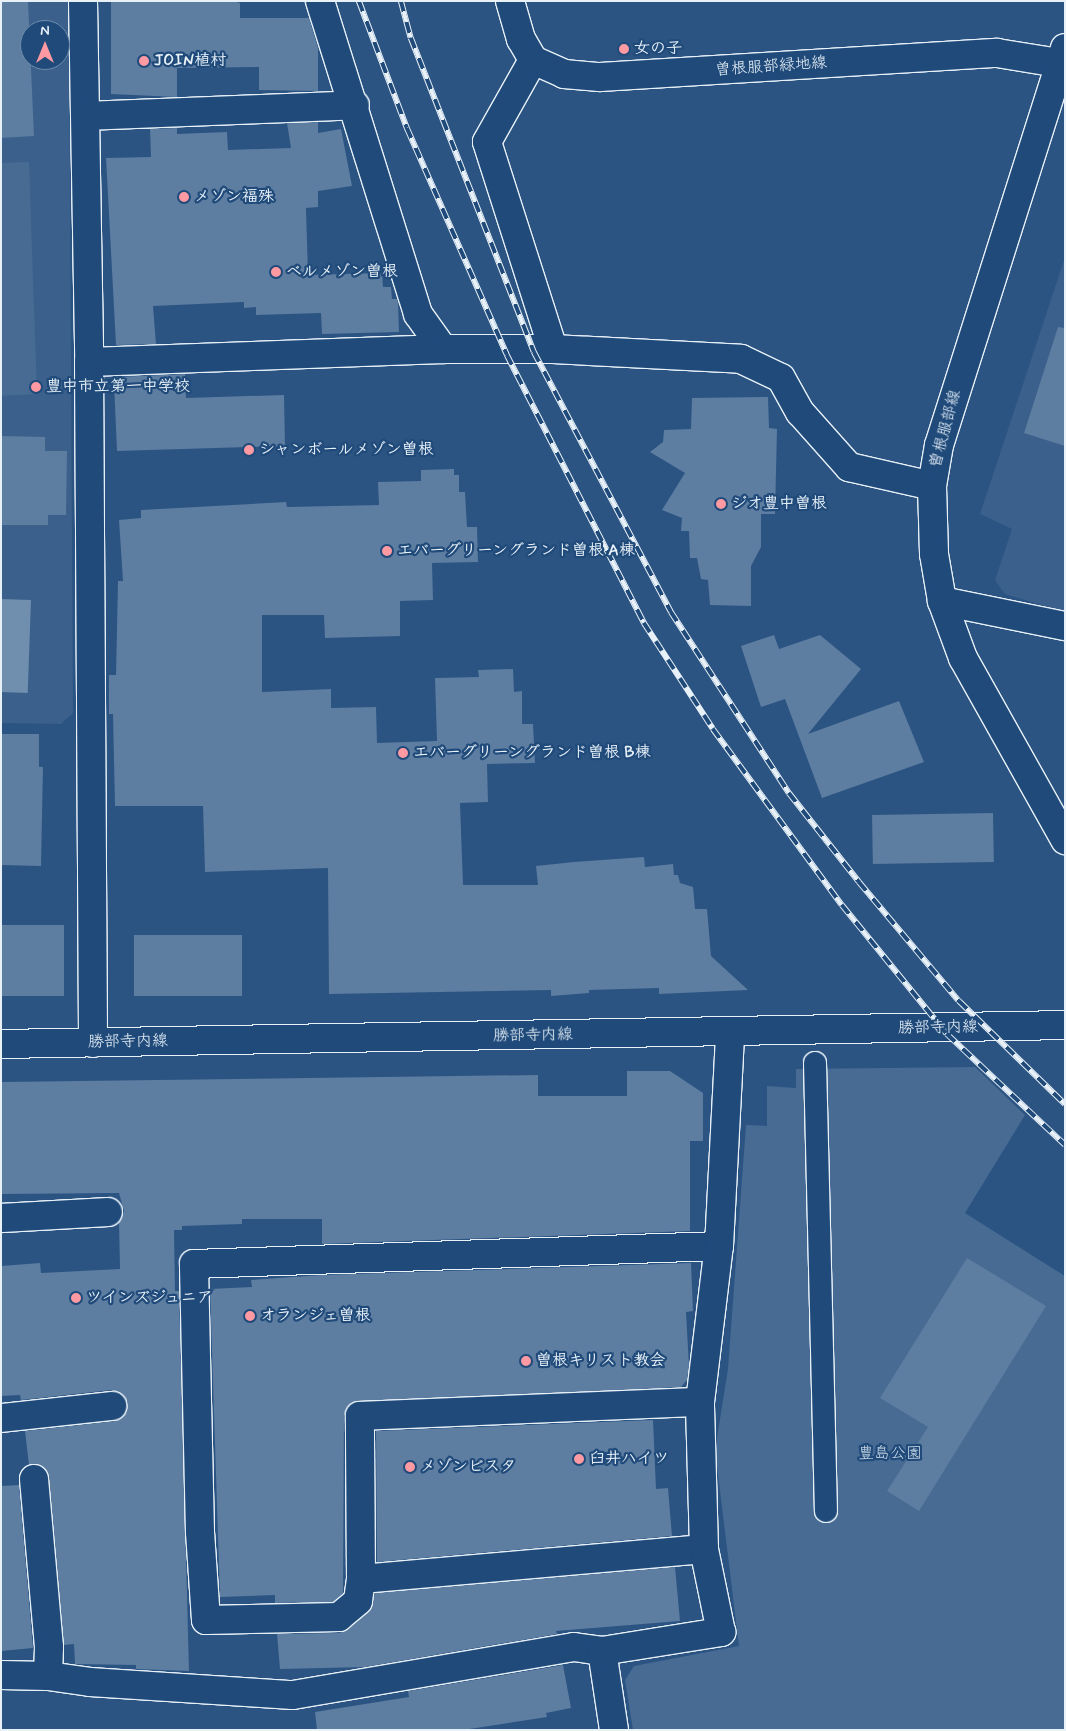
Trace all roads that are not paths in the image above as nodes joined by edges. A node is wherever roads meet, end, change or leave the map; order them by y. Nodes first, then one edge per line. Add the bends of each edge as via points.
1 (83, 1) edge
2 (320, 1) edge
3 (510, 1) edge
4 (1062, 56) edge
5 (534, 60) junction
6 (355, 104) junction
7 (86, 116) junction
8 (443, 349) junction
9 (553, 349) junction
10 (89, 362) junction
11 (932, 486) junction
12 (942, 601) junction
13 (1065, 626) edge
14 (1065, 840) edge
15 (1065, 1025) edge
16 (730, 1033) junction
17 (92, 1043) junction
18 (1, 1044) edge
19 (815, 1063) dead end
20 (108, 1212) dead end
21 (1, 1218) edge
22 (719, 1246) junction
23 (700, 1402) junction
24 (112, 1406) dead end
25 (1, 1418) edge
26 (34, 1479) dead end
27 (826, 1511) dead end
28 (704, 1549) junction
29 (361, 1579) junction
30 (602, 1651) junction
31 (1, 1675) edge
32 (48, 1676) junction
33 (614, 1730) edge

1 - 7 street
2 - 6 street
3 - 5 street via 521,39
4 - 5 street, 曽根服部緑地線 via 997,53 600,77 564,74
4 - 11 street, 曽根服部線 via 938,445
5 - 9 street via 487,142
6 - 7 street
6 - 8 street via 418,314
7 - 10 street
8 - 9 street
8 - 10 street
9 - 11 street via 740,359 781,378 800,412 849,467
10 - 17 street
11 - 12 street, 曽根服部線 via 934,554
12 - 13 street
12 - 14 street, 曽根服部線 via 963,658
15 - 16 street, 勝部寺内線
16 - 17 street, 勝部寺内線
16 - 22 street
17 - 18 street, 勝部寺内線
19 - 27 street
20 - 21 street
22 - 23 street
22 - 29 street via 194,1264 199,1513 206,1620 339,1617 358,1601
23 - 28 street
23 - 29 street via 360,1416
24 - 25 street
26 - 32 street via 49,1647
28 - 29 street
28 - 30 street via 721,1632
30 - 32 street via 574,1647 293,1695 90,1682
30 - 33 street
31 - 32 street

